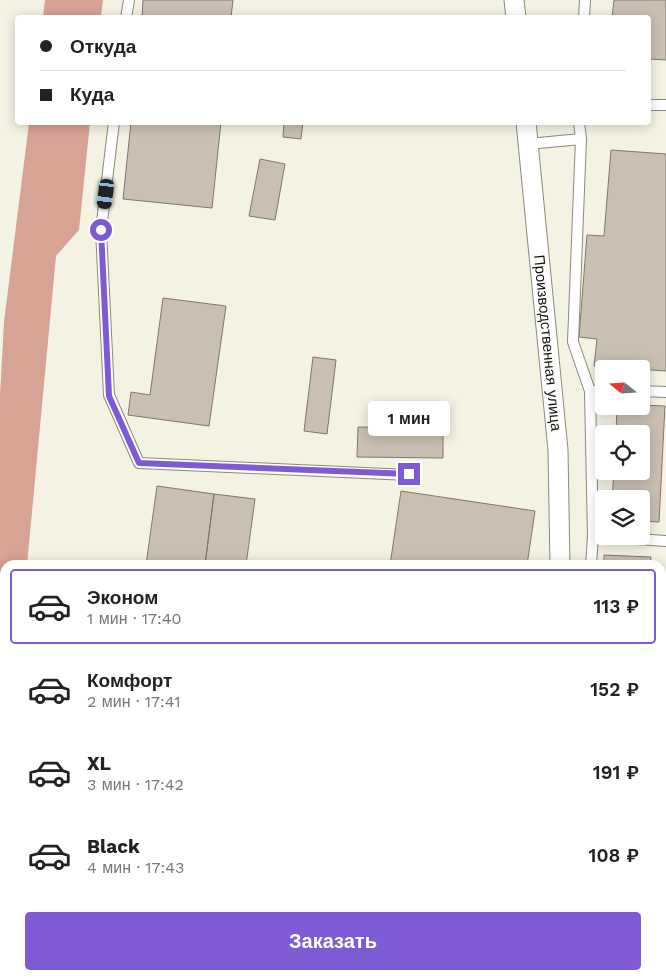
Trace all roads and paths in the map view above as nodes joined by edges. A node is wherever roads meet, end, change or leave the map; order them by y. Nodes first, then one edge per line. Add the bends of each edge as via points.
1 (128, 0) edge
2 (514, 0) edge
3 (585, 0) edge
4 (126, 15) edge
5 (516, 15) edge
6 (584, 15) edge
7 (651, 104) edge
8 (666, 105) edge
9 (114, 125) edge
10 (526, 125) edge
11 (579, 125) edge
12 (581, 139) junction
13 (528, 144) junction
14 (590, 391) junction
15 (595, 391) edge
16 (650, 391) edge
17 (666, 392) edge
18 (409, 474) dead end
19 (593, 536) junction
20 (666, 541) edge
21 (560, 560) edge
22 (591, 560) edge

1 - 4 lane
2 - 5 street
3 - 6 lane
7 - 8 lane
9 - 18 lane via 101,230 109,396 139,463
10 - 13 street, Производственная улица
11 - 12 lane
12 - 13 lane
12 - 14 lane via 572,342
13 - 21 street, Производственная улица via 558,450
14 - 15 lane
14 - 19 lane
16 - 17 lane
19 - 20 lane
19 - 22 lane

